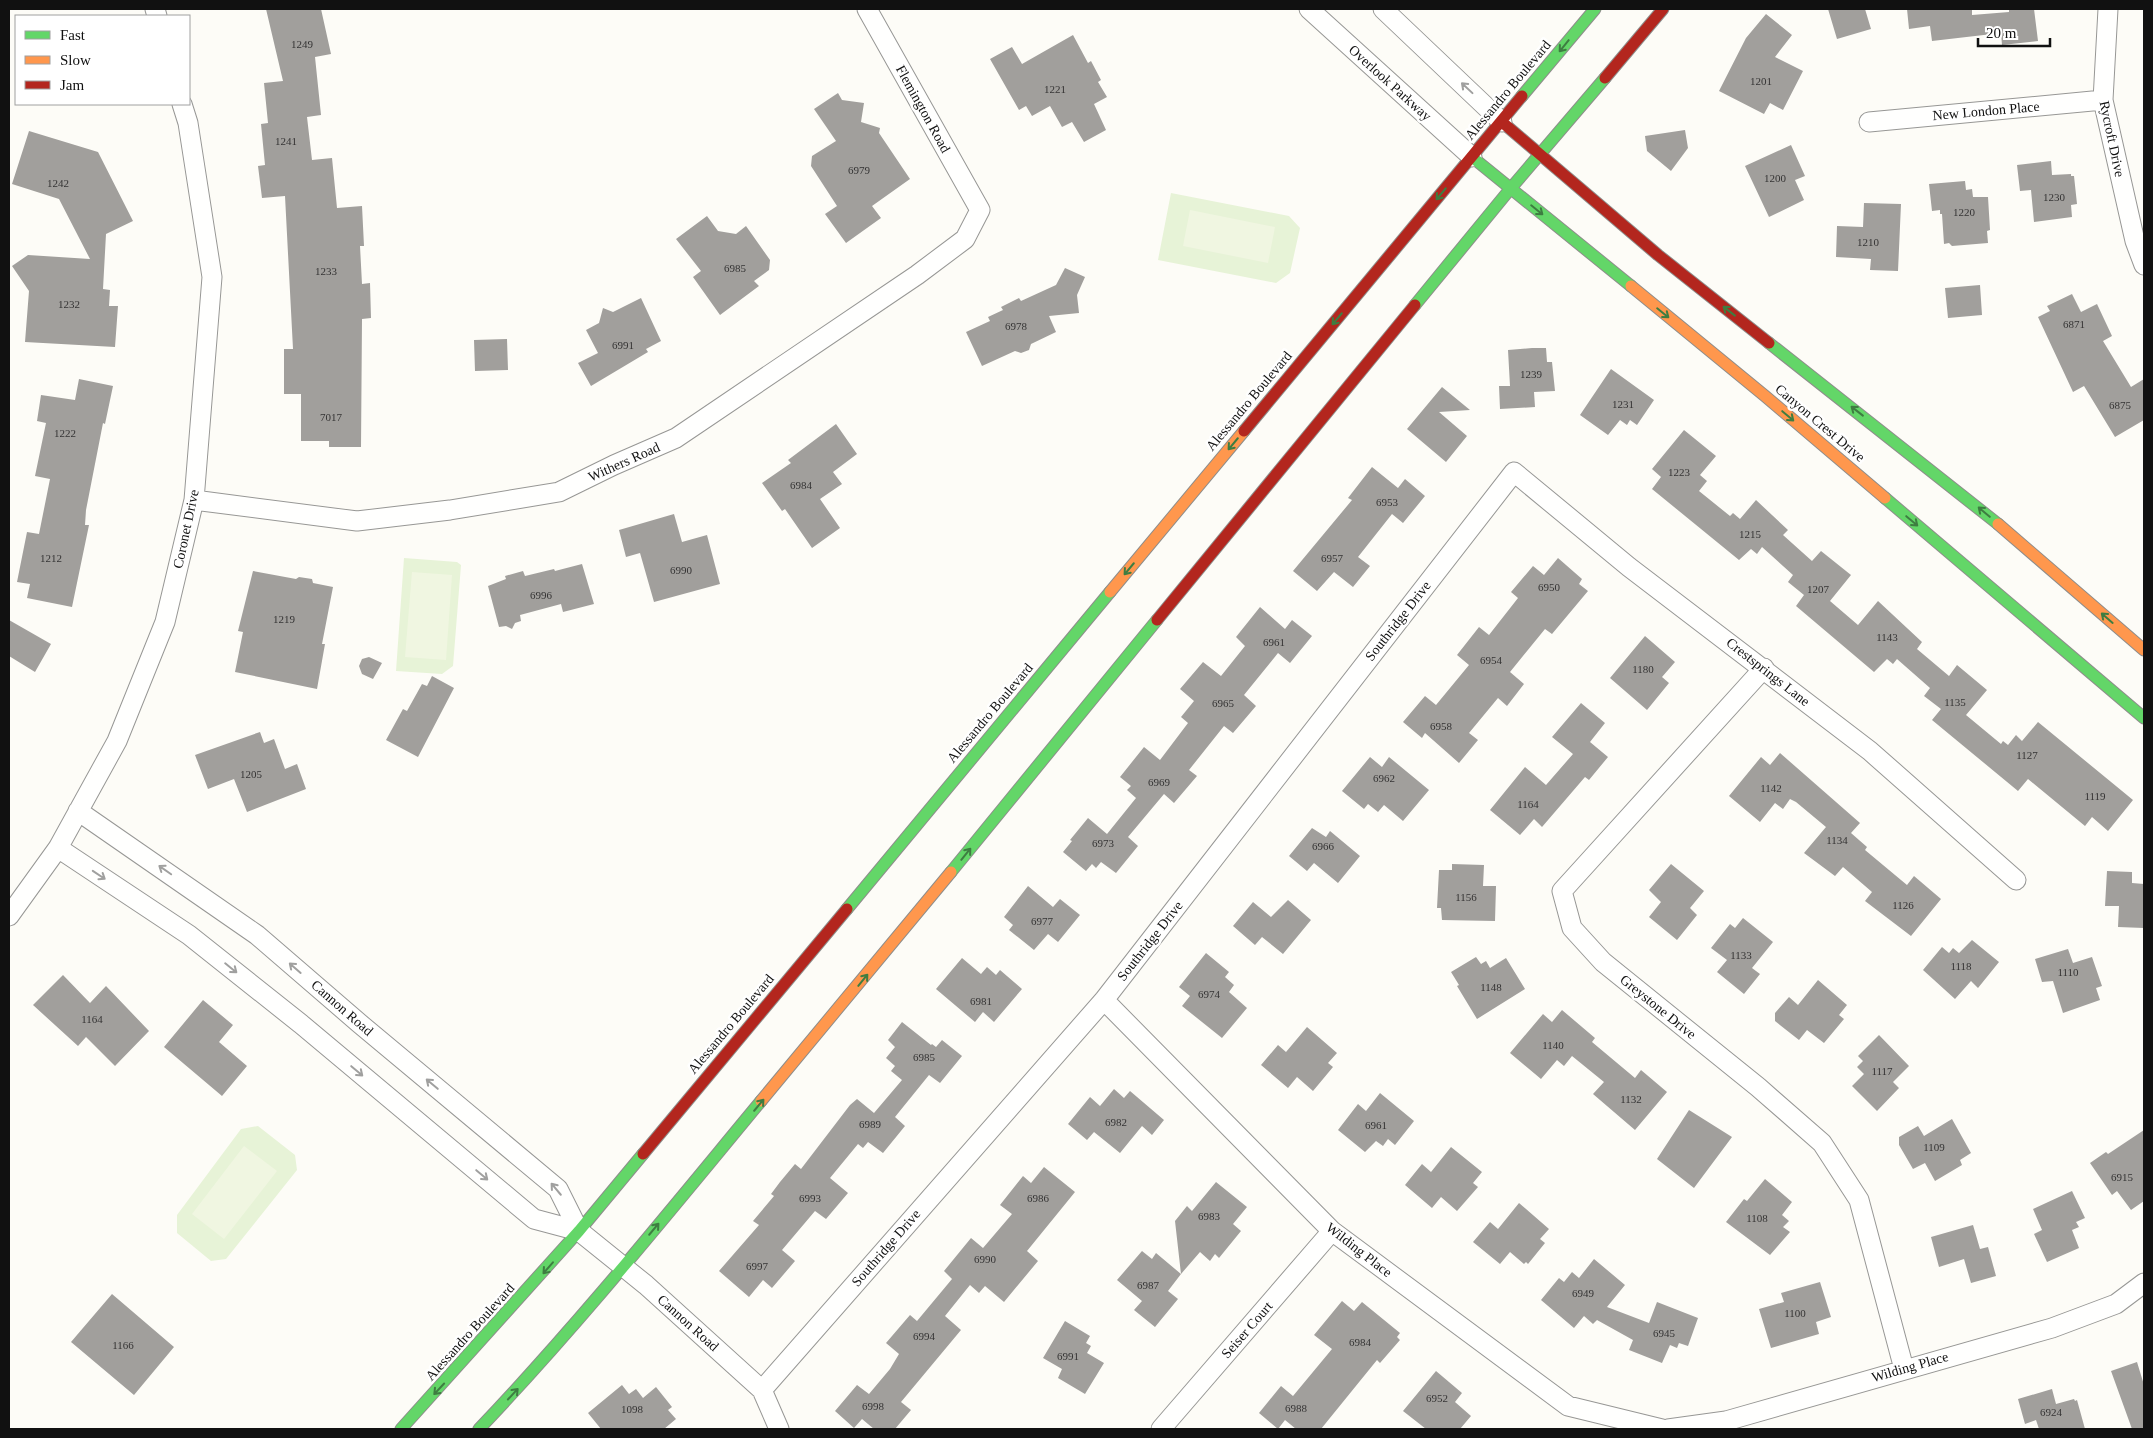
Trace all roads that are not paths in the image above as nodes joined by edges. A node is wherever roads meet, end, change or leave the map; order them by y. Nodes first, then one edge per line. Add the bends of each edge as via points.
1 (867, 9) edge
2 (1309, 9) edge
3 (1383, 9) edge
4 (1595, 9) edge
5 (1662, 9) edge
6 (2108, 9) edge
7 (2103, 100) junction
8 (182, 105) edge
9 (1502, 122) junction
10 (1869, 122) dead end
11 (1541, 156) junction
12 (1472, 157) junction
13 (1511, 188) junction
14 (980, 210) joint
15 (2144, 265) edge
16 (1514, 472) joint
17 (194, 500) junction
18 (2144, 650) edge
19 (1764, 668) junction
20 (2144, 718) edge
21 (78, 811) junction
22 (58, 848) junction
23 (2016, 880) dead end
24 (9, 916) edge
25 (1104, 1000) junction
26 (580, 1231) junction
27 (1332, 1231) junction
28 (623, 1266) junction
29 (2144, 1283) edge
30 (1904, 1369) junction
31 (762, 1390) junction
32 (401, 1429) edge
33 (480, 1429) edge
34 (779, 1429) edge
35 (1161, 1429) edge
36 (1662, 1429) edge
37 (1668, 1429) edge

1 - 14 street, Flemington Road
2 - 12 street, Overlook Parkway
9 -> 3 street
4 -> 9 main road, Alessandro Boulevard
5 - 11 main road
6 - 7 street, Rycroft Drive
7 - 10 street, New London Place
7 - 15 street, Rycroft Drive via 2135,241
8 - 17 street, Coronet Drive via 188,123 212,277
9 - 11 main road
9 - 12 main road, Alessandro Boulevard
11 - 13 main road
18 -> 11 main road via 1980,508 1658,255
12 - 13 main road, Canyon Crest Drive
12 -> 26 main road, Alessandro Boulevard
13 -> 20 main road, Canyon Crest Drive via 1765,396
28 -> 13 main road via 834,1014
14 - 17 street, Withers Road via 965,239 676,438 559,492 450,510 357,520
16 - 19 street, Crestsprings Lane via 1628,567
16 - 25 street, Southridge Drive
17 - 21 street, Coronet Drive via 165,622 117,741
19 - 23 street, Crestsprings Lane via 1870,751
19 - 30 street, Greystone Drive via 1562,891 1572,928 1602,962 1758,1087 1822,1143 1858,1200
21 - 22 street, Coronet Drive
26 -> 21 street, Cannon Road via 558,1189 257,935
22 - 24 street, Coronet Drive
22 -> 26 street, Cannon Road via 189,935 534,1219
25 - 27 street, Wilding Place
25 - 31 street, Southridge Drive
26 - 28 street, Cannon Road
26 -> 32 main road, Alessandro Boulevard
27 - 35 street, Seiser Court
27 - 36 street, Wilding Place via 1568,1406
28 - 31 street, Cannon Road
33 -> 28 main road
29 - 30 street, Wilding Place via 2116,1304 2052,1328
30 - 37 street, Wilding Place via 1726,1421
31 - 34 street, Cannon Road

